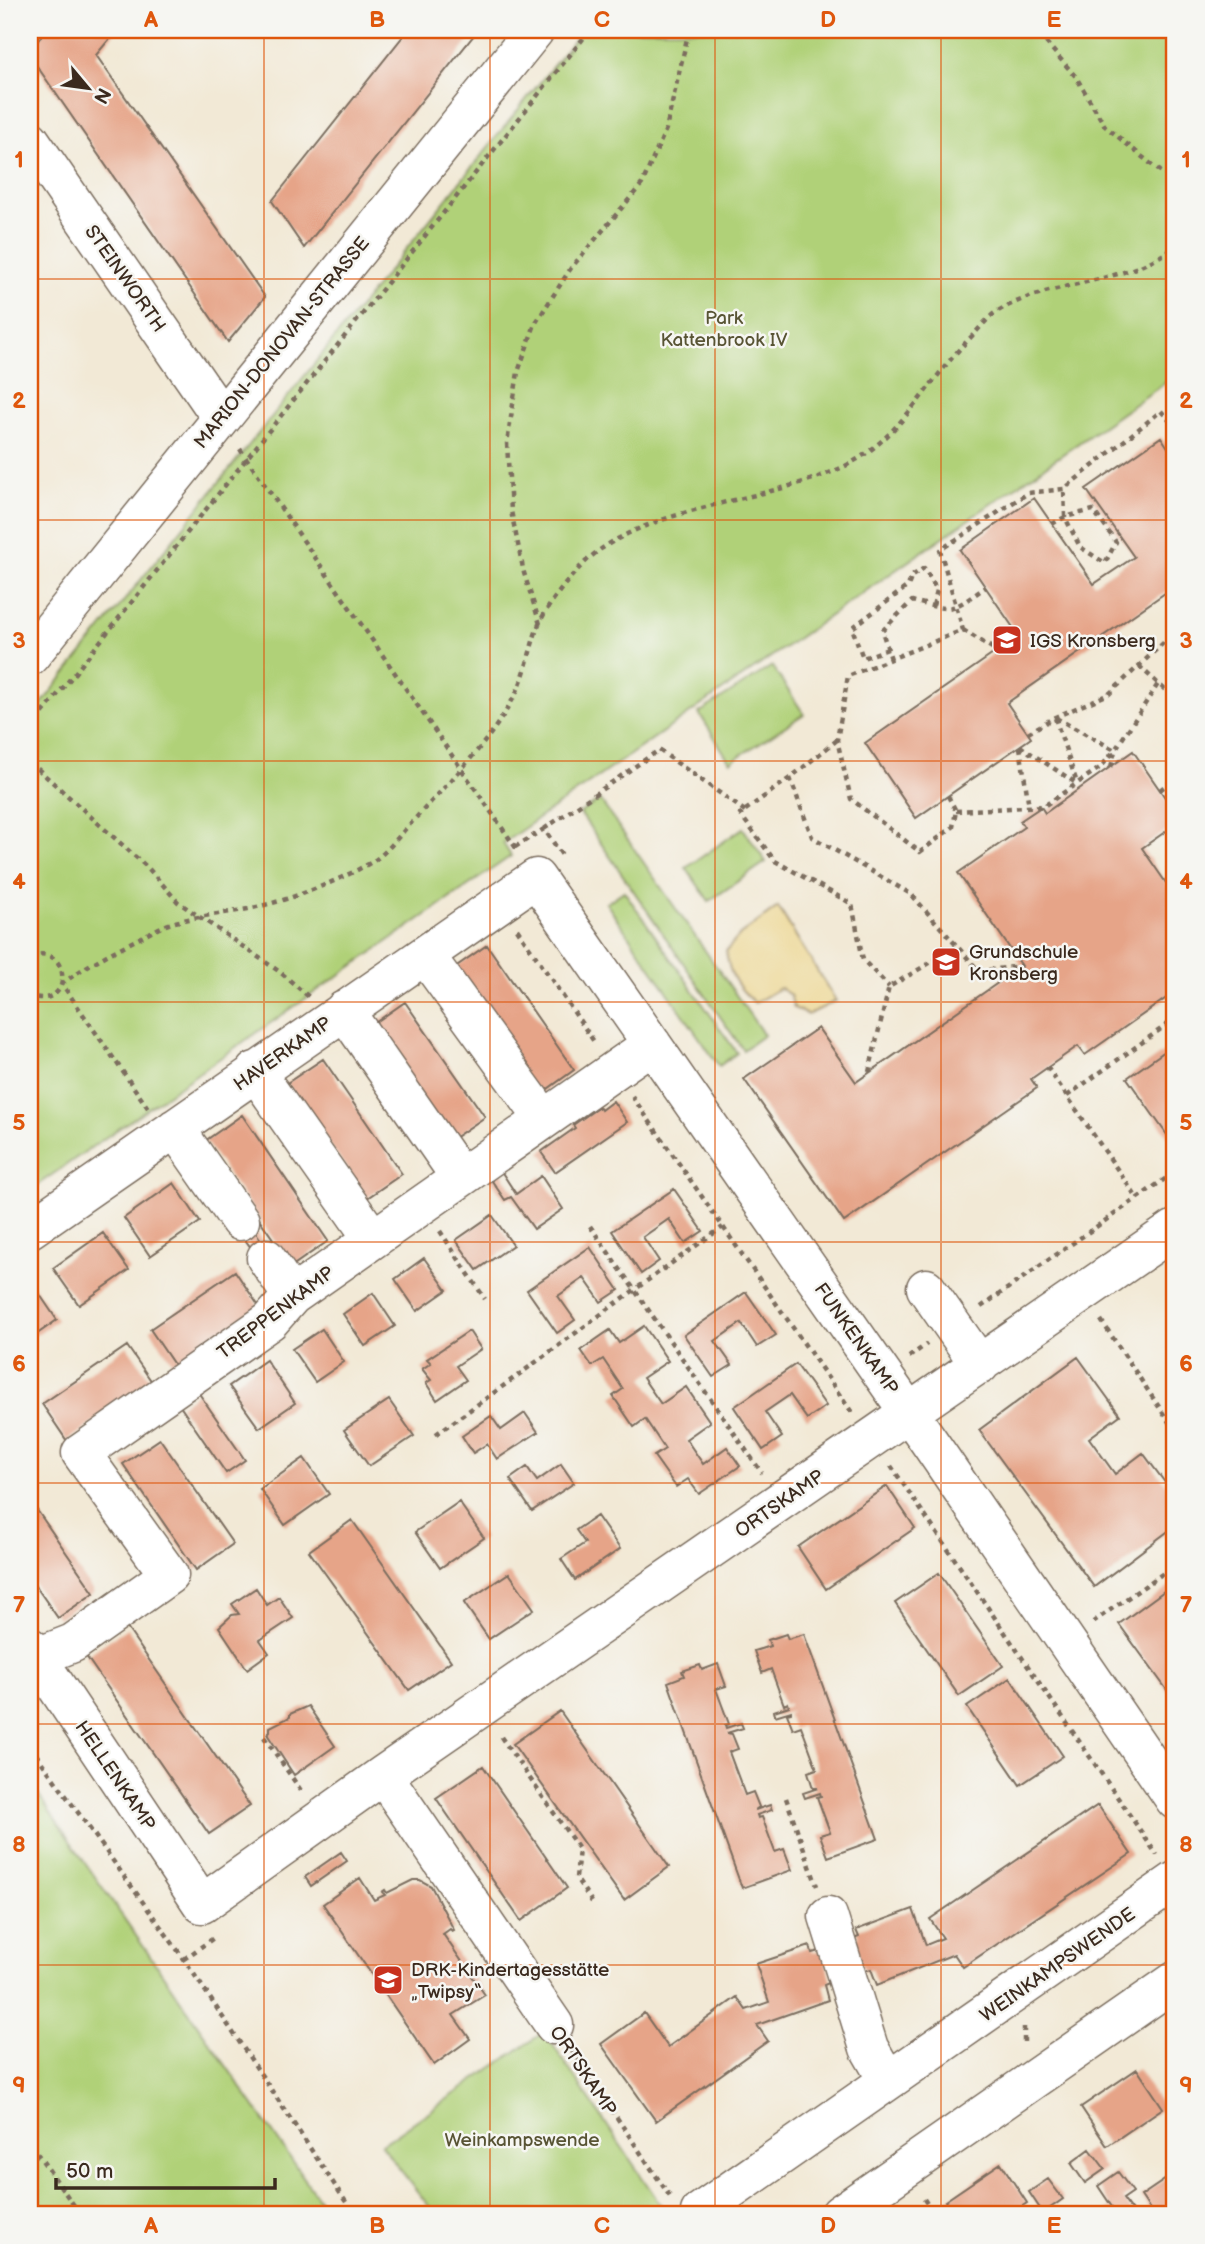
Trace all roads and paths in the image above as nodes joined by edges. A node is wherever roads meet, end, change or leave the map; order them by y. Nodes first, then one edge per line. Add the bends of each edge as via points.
1 (535, 30) edge
2 (590, 30) edge
3 (689, 30) edge
4 (1030, 30) edge
5 (30, 140) edge
6 (1175, 179) edge
7 (1175, 246) edge
8 (221, 417) junction
9 (1175, 427) edge
10 (247, 459) junction
11 (1064, 489) junction
12 (1099, 507) dead end
13 (1093, 510) junction
14 (1065, 517) junction
15 (1052, 524) dead end
16 (986, 587) dead end
17 (933, 606) junction
18 (957, 607) junction
19 (540, 624) junction
20 (963, 630) junction
21 (1175, 632) edge
22 (888, 649) junction
23 (997, 651) dead end
24 (30, 656) edge
25 (891, 659) junction
26 (1139, 666) junction
27 (1158, 684) junction
28 (1175, 699) edge
29 (1055, 718) junction
30 (30, 729) edge
31 (1028, 733) dead end
32 (837, 740) junction
33 (1115, 750) junction
34 (30, 762) edge
35 (1111, 767) dead end
36 (461, 769) junction
37 (790, 778) junction
38 (1175, 778) edge
39 (1077, 783) junction
40 (1160, 790) dead end
41 (948, 796) dead end
42 (1029, 807) junction
43 (745, 811) junction
44 (956, 811) junction
45 (544, 829) dead end
46 (536, 878) junction
47 (499, 903) junction
48 (201, 918) junction
49 (957, 947) junction
50 (425, 955) junction
51 (30, 957) edge
52 (1022, 966) dead end
53 (62, 984) junction
54 (889, 987) junction
55 (30, 996) edge
56 (337, 1015) junction
57 (1175, 1019) edge
58 (652, 1044) junction
59 (1047, 1068) dead end
60 (614, 1070) junction
61 (256, 1071) junction
62 (869, 1072) dead end
63 (1067, 1096) junction
64 (544, 1119) junction
65 (171, 1131) junction
66 (1175, 1172) edge
67 (460, 1177) junction
68 (1138, 1198) junction
69 (422, 1204) junction
70 (240, 1221) dead end
71 (590, 1226) dead end
72 (723, 1227) junction
73 (30, 1229) edge
74 (1175, 1229) edge
75 (373, 1239) junction
76 (265, 1258) dead end
77 (926, 1287) dead end
78 (635, 1290) junction
79 (292, 1296) junction
80 (485, 1299) dead end
81 (1101, 1320) dead end
82 (953, 1326) junction
83 (980, 1365) junction
84 (885, 1379) junction
85 (909, 1413) junction
86 (1175, 1417) edge
87 (839, 1419) dead end
88 (1169, 1419) junction
89 (861, 1425) junction
90 (1175, 1431) edge
91 (436, 1434) dead end
92 (773, 1465) dead end
93 (762, 1473) junction
94 (751, 1481) dead end
95 (1175, 1564) edge
96 (1093, 1622) dead end
97 (33, 1652) edge
98 (264, 1737) dead end
99 (501, 1737) dead end
100 (30, 1746) edge
101 (383, 1776) junction
102 (302, 1792) dead end
103 (786, 1798) dead end
104 (1175, 1800) edge
105 (1168, 1871) edge
106 (592, 1902) dead end
107 (202, 1904) joint
108 (828, 1916) joint
109 (1175, 1981) edge
110 (1023, 1987) junction
111 (554, 2025) joint
112 (888, 2081) junction
113 (1024, 2086) junction
114 (30, 2146) edge
115 (924, 2199) dead end
116 (701, 2213) edge
117 (80, 2214) edge
118 (354, 2214) edge
119 (840, 2214) edge
120 (934, 2214) edge

1 - 8 street, MARION-DONOVAN-STRASSE
2 - 10 path
3 - 19 path via 666,129 642,184 571,268 535,324 518,372 507,443 511,511
4 - 6 path via 1076,77 1105,126
5 - 8 street, STEINWORTH
7 - 19 path via 1163,256 1107,278 1048,290 996,312 963,344 902,422 869,450 837,470 642,528 600,549 569,579
8 - 10 path
8 - 24 street, MARION-DONOVAN-STRASSE
9 - 11 path via 1161,411
10 - 30 path
10 - 36 path
11 - 14 path
11 - 18 path via 1028,493 940,550
12 - 13 path
13 - 14 path
13 - 14 path via 1116,542 1105,563 1080,547
14 - 15 path
16 - 18 path
17 - 18 path
17 - 22 path via 912,601 882,631
17 - 22 path via 937,590 924,568 912,576 908,586 852,628 863,658
18 - 20 path
19 - 36 path via 515,697
20 - 23 path
20 - 25 path
21 - 26 path
22 - 25 path
25 - 32 path via 848,676
26 - 27 path
26 - 29 path via 1110,694
27 - 28 path
27 - 33 path
29 - 31 path
29 - 33 path
29 - 39 path
32 - 37 path
32 - 44 path via 851,799 920,852 953,827
33 - 35 path
33 - 39 path via 1101,767
34 - 48 path via 148,868 178,902
36 - 46 path
36 - 48 path via 376,860 317,887 252,908
37 - 43 path
37 - 49 path via 812,837 911,894
38 - 40 path
39 - 42 path via 1044,806
39 - 42 path via 1020,746
41 - 44 path
42 - 44 path
43 - 45 path via 659,750
43 - 54 path via 740,814 775,861 852,904 863,960
46 - 47 street, HAVERKAMP
46 - 58 street, FUNKENKAMP
47 - 50 street, HAVERKAMP
47 - 60 path
48 - 53 path via 169,924 84,967
48 - 56 path
49 - 52 path via 979,971
49 - 54 path
50 - 56 street, HAVERKAMP
50 - 64 street
51 - 53 path via 46,954 54,958 63,975
53 - 55 path via 49,998
53 - 65 path
54 - 62 path
56 - 61 street, HAVERKAMP
56 - 67 street
57 - 63 path
58 - 60 street, TREPPENKAMP
58 - 84 street, FUNKENKAMP
59 - 63 path
60 - 64 street, TREPPENKAMP
60 - 72 path
61 - 65 street, HAVERKAMP
61 - 75 street
63 - 68 path
64 - 67 street, TREPPENKAMP
65 - 70 street
65 - 73 street, HAVERKAMP
66 - 68 path
67 - 69 street, TREPPENKAMP
68 - 82 path
69 - 75 street, TREPPENKAMP
69 - 80 path
71 - 78 path, ORTSKAMP
72 - 78 path
72 - 89 path
74 - 83 street, ORTSKAMP
75 - 79 street, TREPPENKAMP
76 - 79 street
77 - 82 street
78 - 91 path
78 - 93 path, ORTSKAMP
79 - 97 street, TREPPENKAMP via 270,1321 81,1453 169,1575 73,1643
81 - 88 path
82 - 83 street
82 - 84 path
83 - 85 street, ORTSKAMP
84 - 85 street, FUNKENKAMP
84 - 89 path
85 - 89 street, ORTSKAMP
85 - 104 street, FUNKENKAMP
86 - 88 path
87 - 89 path
88 - 90 path
89 - 101 street, ORTSKAMP
89 - 105 path
92 - 93 path
93 - 94 path
95 - 96 path
97 - 107 street, HELLENKAMP
98 - 102 path
99 - 106 path via 579,1849 576,1878
100 - 118 path via 184,1959
101 - 107 street, ORTSKAMP
101 - 111 street, ORTSKAMP
103 - 108 path
105 - 110 street, WEINKAMPSWENDE
108 - 112 street via 869,2048
109 - 113 street
110 - 112 street, WEINKAMPSWENDE
110 - 113 path
111 - 116 path, ORTSKAMP via 681,2210
112 - 116 street, WEINKAMPSWENDE
113 - 119 street
114 - 117 path
115 - 120 path

